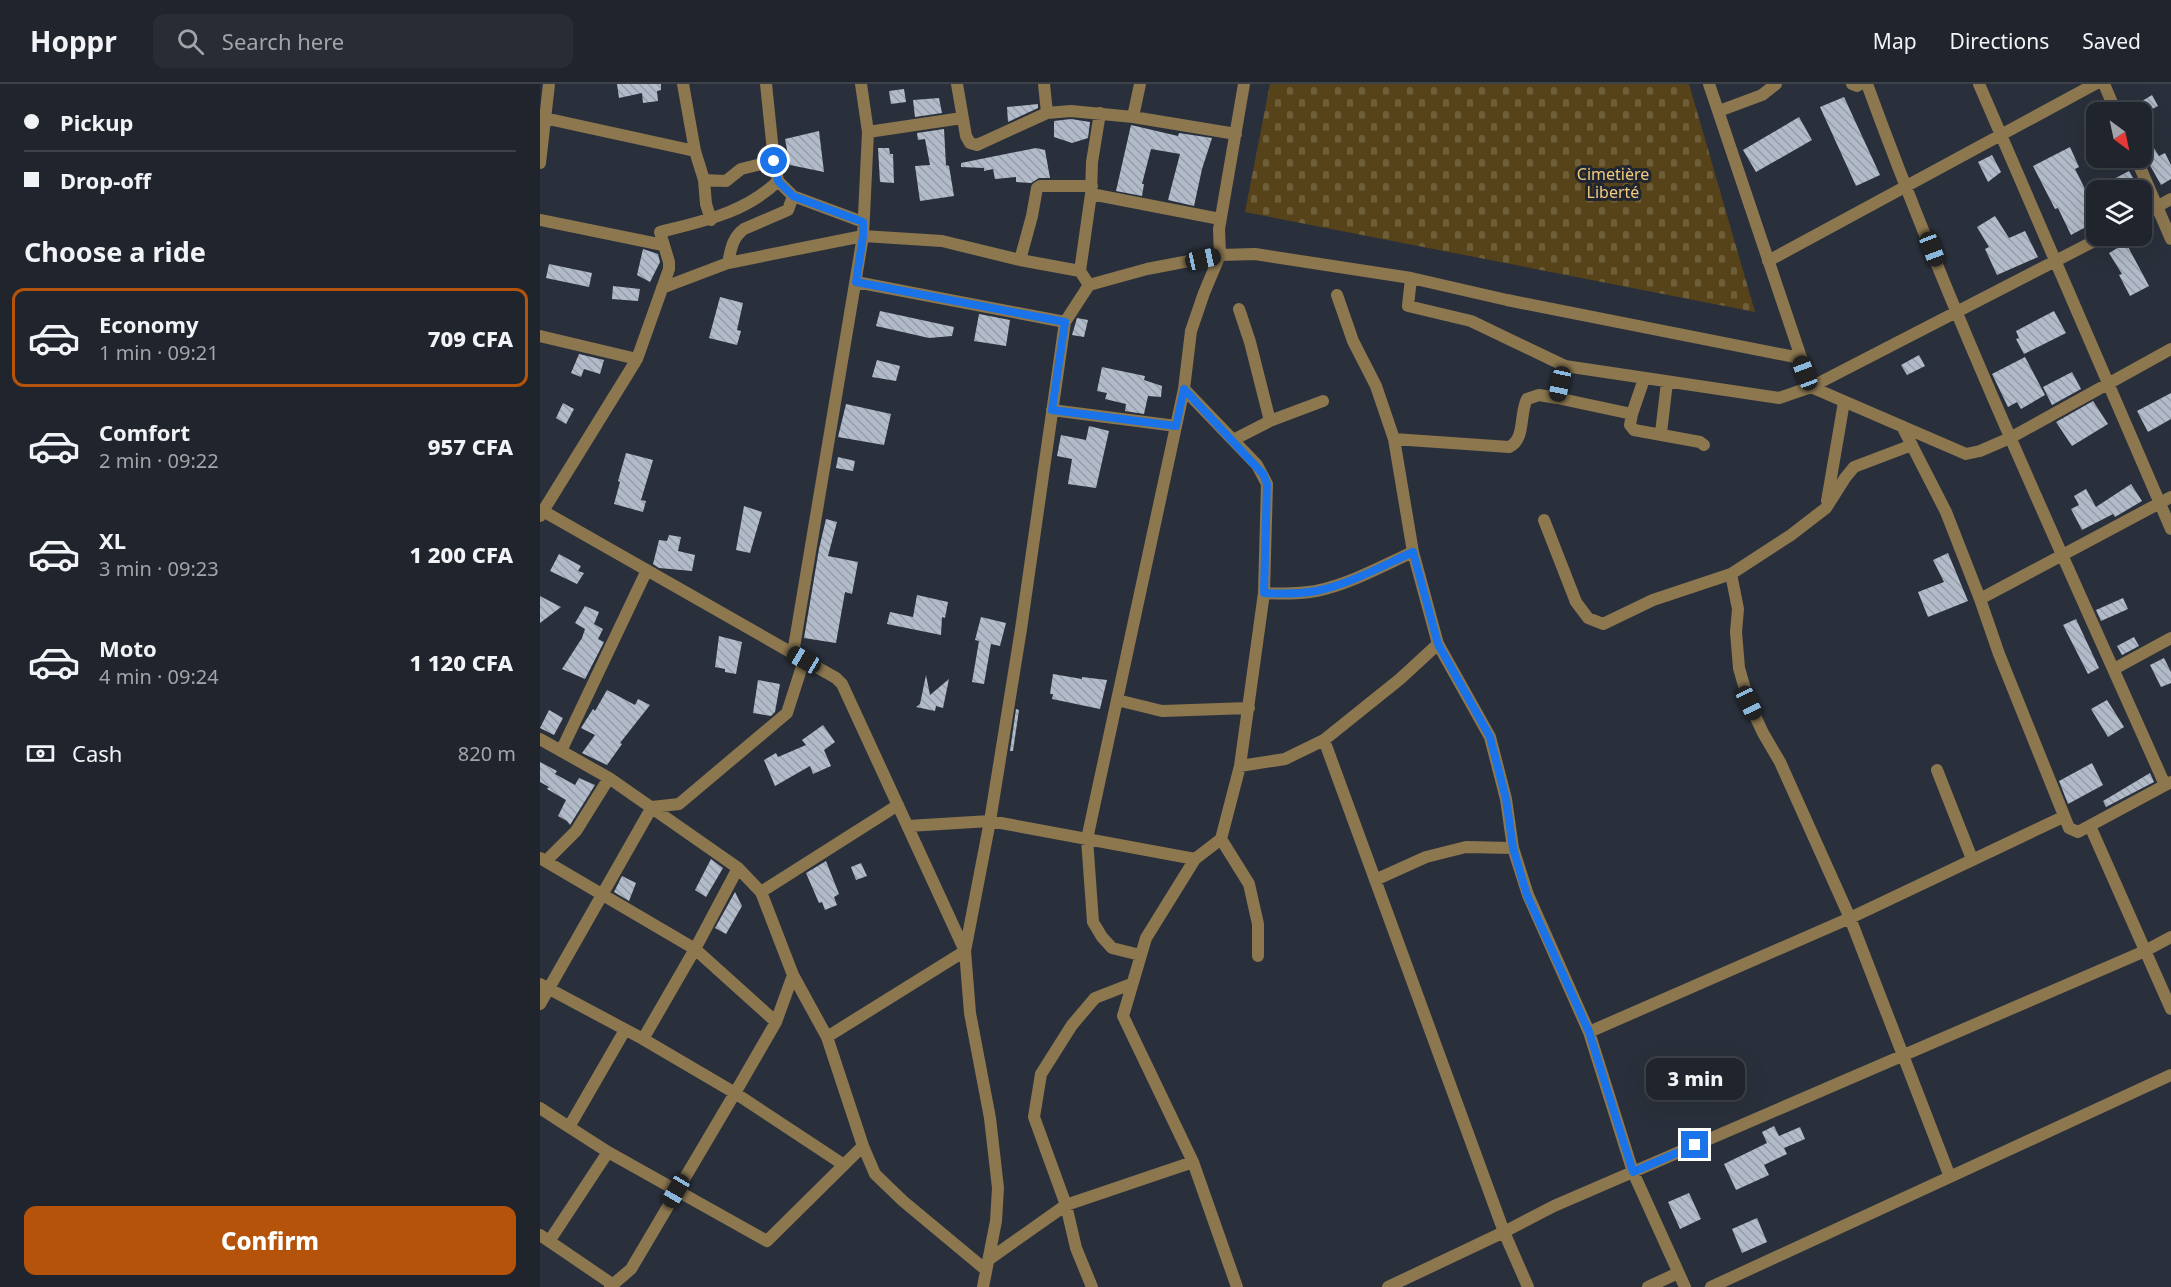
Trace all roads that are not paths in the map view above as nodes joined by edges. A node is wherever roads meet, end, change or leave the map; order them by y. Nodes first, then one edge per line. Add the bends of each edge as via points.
1 (549, 84) edge
2 (683, 84) edge
3 (766, 84) edge
4 (861, 84) edge
5 (957, 84) edge
6 (1044, 84) edge
7 (1140, 84) edge
8 (1244, 84) edge
9 (1709, 84) edge
10 (1776, 84) edge
11 (1852, 84) edge
12 (1860, 84) edge
13 (1867, 84) edge
14 (1979, 84) edge
15 (2095, 84) edge
16 (2104, 84) edge
17 (2112, 102) edge
18 (1719, 111) junction
19 (1047, 113) junction
20 (1100, 113) junction
21 (1133, 117) junction
22 (543, 118) edge
23 (962, 118) junction
24 (868, 132) junction
25 (1236, 134) junction
26 (2001, 135) junction
27 (695, 151) junction
28 (774, 161) junction
29 (540, 163) edge
30 (2140, 168) edge
31 (704, 180) junction
32 (778, 181) junction
33 (1908, 187) junction
34 (1091, 190) junction
35 (793, 196) junction
36 (2171, 199) edge
37 (2157, 207) junction
38 (2152, 210) edge
39 (711, 219) junction
40 (1220, 219) junction
41 (540, 220) edge
42 (863, 222) junction
43 (863, 236) junction
44 (2171, 239) edge
45 (663, 245) junction
46 (2086, 246) edge
47 (1220, 255) junction
48 (1020, 260) junction
49 (1768, 261) junction
50 (2056, 262) junction
51 (728, 263) junction
52 (1080, 271) junction
53 (1412, 278) junction
54 (856, 282) junction
55 (1089, 285) junction
56 (662, 288) junction
57 (1337, 295) dead end
58 (1239, 309) dead end
59 (1957, 311) junction
60 (1065, 322) junction
61 (540, 336) edge
62 (2171, 349) edge
63 (1800, 358) junction
64 (637, 359) junction
65 (1565, 366) junction
66 (1644, 379) junction
67 (1667, 382) junction
68 (2108, 384) junction
69 (1811, 387) junction
70 (1184, 389) junction
71 (1557, 398) junction
72 (1323, 401) dead end
73 (1845, 402) junction
74 (1052, 410) junction
75 (1632, 414) junction
76 (1270, 421) junction
77 (1176, 426) junction
78 (1902, 426) junction
79 (1661, 433) junction
80 (2010, 438) junction
81 (1394, 439) junction
82 (1233, 440) junction
83 (1704, 445) dead end
84 (1912, 445) junction
85 (2165, 500) edge
86 (1826, 508) junction
87 (542, 513) edge
88 (1544, 520) dead end
89 (2171, 529) edge
90 (1413, 552) junction
91 (2063, 556) junction
92 (647, 570) junction
93 (1731, 574) junction
94 (1264, 593) junction
95 (1980, 599) junction
96 (2171, 638) edge
97 (1438, 644) junction
98 (793, 653) junction
99 (804, 660) junction
100 (2114, 669) junction
101 (1118, 700) junction
102 (1249, 708) junction
103 (540, 739) edge
104 (1324, 740) junction
105 (561, 751) junction
106 (1240, 766) junction
107 (1937, 770) dead end
108 (609, 778) junction
109 (2168, 784) edge
110 (898, 805) junction
111 (652, 807) junction
112 (2063, 817) junction
113 (990, 821) junction
114 (2090, 825) junction
115 (908, 826) junction
116 (1087, 839) junction
117 (1221, 839) junction
118 (1513, 848) junction
119 (543, 859) edge
120 (1195, 859) junction
121 (1972, 859) junction
122 (738, 868) junction
123 (1375, 880) junction
124 (761, 892) junction
125 (603, 894) junction
126 (1850, 918) junction
127 (2171, 937) edge
128 (696, 949) junction
129 (964, 951) junction
130 (2145, 951) junction
131 (1140, 955) junction
132 (1258, 956) dead end
133 (793, 975) junction
134 (1131, 984) junction
135 (544, 986) edge
136 (540, 1004) edge
137 (2171, 1009) edge
138 (776, 1022) junction
139 (626, 1030) junction
140 (1589, 1032) junction
141 (827, 1037) junction
142 (643, 1040) junction
143 (1903, 1055) junction
144 (2171, 1075) edge
145 (735, 1093) junction
146 (540, 1108) edge
147 (569, 1126) junction
148 (863, 1146) junction
149 (608, 1152) junction
150 (1193, 1162) junction
151 (844, 1165) junction
152 (1633, 1172) junction
153 (1950, 1177) junction
154 (676, 1191) junction
155 (1066, 1205) junction
156 (1504, 1232) junction
157 (545, 1238) edge
158 (987, 1265) junction
159 (1678, 1273) junction
160 (611, 1286) edge
161 (983, 1287) edge
162 (1092, 1287) edge
163 (1237, 1287) edge
164 (1388, 1287) edge
165 (1528, 1287) edge
166 (1648, 1287) edge
167 (1684, 1287) edge
168 (1711, 1287) edge

1 - 22 street
2 - 27 street
3 - 28 street
4 - 24 street
5 - 23 street
6 - 19 street
7 - 21 street
8 - 25 street
9 - 18 street
10 - 18 street via 1762,94
11 - 12 street
13 - 33 street
14 - 26 street
15 - 26 street
16 - 17 street
18 - 49 street
19 - 20 street
19 - 23 street via 977,146 966,136
20 - 21 street
20 - 34 street
21 - 25 street
22 - 27 street
22 - 29 street
23 - 24 street
24 - 42 street
25 - 40 street
26 - 33 street
26 - 50 street
27 - 31 street
28 - 31 street via 741,168 726,181
28 - 32 street
30 - 37 street
31 - 39 street
32 - 35 street
32 - 39 street via 750,203
33 - 49 street
33 - 59 street
34 - 40 street
34 - 48 street via 1037,188
34 - 52 street
35 - 42 street
35 - 51 street via 788,210 744,229 733,239
36 - 37 street
37 - 38 street
37 - 44 street
39 - 45 street via 660,232
40 - 47 street
41 - 45 street
42 - 43 street
43 - 48 street via 942,241
43 - 51 street
43 - 54 street
45 - 56 street via 669,269
46 - 50 street
47 - 53 street via 1255,254
47 - 55 street
47 - 70 street via 1191,331
48 - 52 street
49 - 63 street
50 - 59 street
50 - 68 street
51 - 56 street
52 - 55 street
53 - 63 street
53 - 65 street via 1408,306 1471,321
54 - 60 street
54 - 98 street
55 - 60 street
56 - 64 street
57 - 81 street
58 - 76 street
59 - 69 street
59 - 80 street
60 - 74 street
61 - 64 street
62 - 68 street
63 - 69 street
64 - 87 street
65 - 66 street
65 - 71 street
66 - 67 street
66 - 75 street
67 - 69 street via 1773,399
67 - 79 street
68 - 80 street
68 - 85 street
69 - 73 street
70 - 77 street
70 - 82 street
71 - 75 street
71 - 81 street via 1539,395 1527,399 1519,438 1509,447
72 - 76 street
73 - 78 street
73 - 86 street
74 - 77 street
74 - 113 street
75 - 79 street via 1632,428
76 - 82 street
77 - 101 street
78 - 80 street via 1966,454
78 - 84 street
79 - 83 street
80 - 91 street
81 - 90 street
82 - 94 street via 1257,465 1267,484
84 - 86 street via 1854,467
84 - 95 street via 1947,512
85 - 89 street
85 - 91 street
86 - 93 street via 1791,536
87 - 92 street
88 - 93 street via 1576,602 1587,618 1603,624 1653,600
90 - 94 street via 1316,591
90 - 97 street
91 - 95 street
91 - 100 street
92 - 98 street
92 - 105 street
93 - 126 street via 1738,609 1739,668 1749,703
94 - 102 street
95 - 112 street
96 - 100 street
97 - 104 street
97 - 118 street via 1490,737 1506,799
98 - 99 street
99 - 110 street via 836,678 846,690
99 - 111 street via 786,713 679,804
100 - 109 street
101 - 102 street via 1162,711
101 - 116 street
102 - 106 street
103 - 105 street
104 - 106 street via 1285,759
104 - 123 street
105 - 108 street
106 - 117 street
107 - 121 street
108 - 111 street
108 - 119 street via 576,831
109 - 114 street
110 - 115 street
110 - 124 street
111 - 122 street
111 - 125 street
112 - 114 street via 2073,831
112 - 121 street
113 - 115 street
113 - 116 street
113 - 129 street
114 - 130 street
115 - 129 street
116 - 120 street
116 - 131 street via 1094,922 1112,948
117 - 120 street
117 - 132 street via 1249,884 1258,924
118 - 123 street via 1466,847 1426,857
118 - 140 street via 1527,895
119 - 125 street
120 - 131 street via 1146,938
121 - 126 street
122 - 124 street
122 - 128 street
123 - 156 street
124 - 133 street
125 - 128 street
125 - 135 street
126 - 140 street
126 - 143 street
127 - 130 street
128 - 138 street
128 - 142 street
129 - 141 street
129 - 158 street via 998,1188
130 - 137 street
130 - 143 street
131 - 134 street
133 - 138 street
133 - 141 street
134 - 150 street via 1123,1016
134 - 155 street via 1095,998 1072,1025 1041,1074 1034,1117
135 - 136 street
135 - 139 street
138 - 145 street
139 - 142 street
139 - 147 street
140 - 152 street
141 - 148 street
142 - 145 street
143 - 152 street
143 - 153 street
144 - 153 street
145 - 151 street
145 - 154 street
146 - 147 street
147 - 149 street
148 - 151 street
148 - 158 street via 875,1173 903,1201
149 - 154 street
149 - 157 street
150 - 155 street
150 - 163 street
151 - 154 street via 767,1241
152 - 156 street
152 - 159 street
153 - 168 street
154 - 160 street via 632,1269
155 - 158 street
155 - 162 street via 1076,1248
156 - 164 street
156 - 165 street
157 - 160 street
158 - 161 street
159 - 166 street
159 - 167 street

